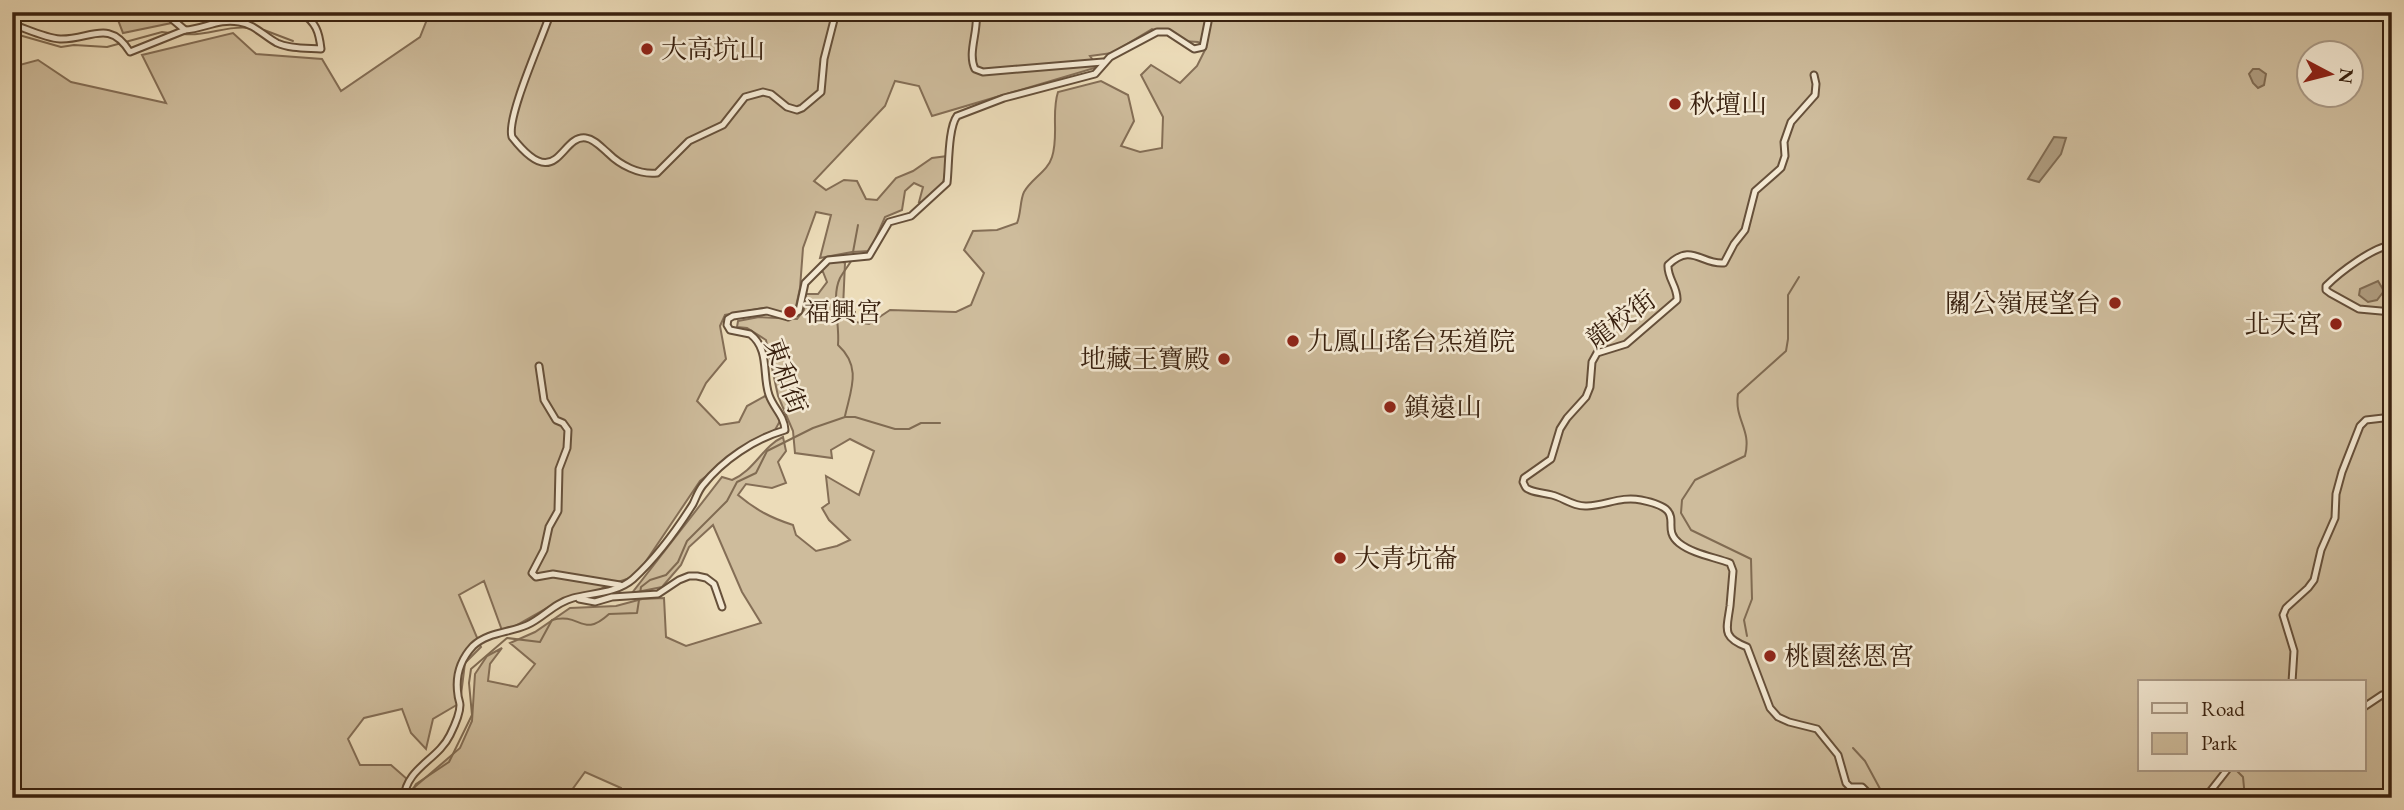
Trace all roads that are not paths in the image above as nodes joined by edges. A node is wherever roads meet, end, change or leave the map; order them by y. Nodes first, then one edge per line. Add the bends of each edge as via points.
1 (169, 12) edge
2 (301, 12) edge
3 (553, 12) edge
4 (836, 12) edge
5 (976, 12) edge
6 (1207, 12) edge
7 (12, 24) edge
8 (183, 31) junction
9 (1103, 62) junction
10 (1814, 75) dead end
11 (2392, 245) edge
12 (2392, 312) edge
13 (539, 366) dead end
14 (2392, 417) edge
15 (624, 585) junction
16 (575, 598) junction
17 (722, 607) dead end
18 (2292, 680) edge
19 (2392, 693) edge
20 (2366, 706) edge
21 (2225, 772) edge
22 (404, 798) edge
23 (1873, 798) edge
24 (2205, 798) edge

1 - 8 street
2 - 8 street via 314,22 321,49 285,46 243,22 221,20
3 - 4 street via 518,101 512,137 539,162 556,160 570,143 589,138 619,163 650,174 657,173 689,141 723,125 745,97 771,94 797,110 812,100 821,92
5 - 9 street via 973,66 983,72
6 - 9 street via 1203,47 1194,49 1168,32 1157,32
7 - 8 street via 60,39 107,32 130,52
9 - 15 street, 東和街 via 1095,74 1004,98 957,116 947,183 911,216 889,222 869,256 828,260 805,283 794,315 767,311 728,319 730,330 750,334 761,348 768,392 785,420 785,430 760,438 721,466 661,548
10 - 23 street, 龍校街 via 1815,95 1791,122 1782,168 1755,191 1745,230 1724,263 1695,254 1675,258 1668,265 1677,300 1626,344 1597,353 1586,397 1560,429 1551,458 1523,482 1532,491 1556,495 1578,507 1625,498 1657,504 1672,517 1677,541 1730,563 1734,571 1725,627 1729,636 1747,647 1770,708 1789,722 1817,729 1838,755 1846,783 1862,787
11 - 12 street via 2367,255 2326,286 2359,309
13 - 15 street via 544,400 568,430 559,470 558,511 532,573
14 - 18 street via 2366,420 2360,426 2342,471 2335,518 2314,580 2283,615 2294,651
15 - 16 street, 東和街
16 - 17 street via 595,602 658,594 679,580 697,576 714,584
16 - 22 street, 東和街 via 548,609 529,624 496,633 473,647 458,669 460,705 452,733 413,774
19 - 20 street
21 - 24 street

